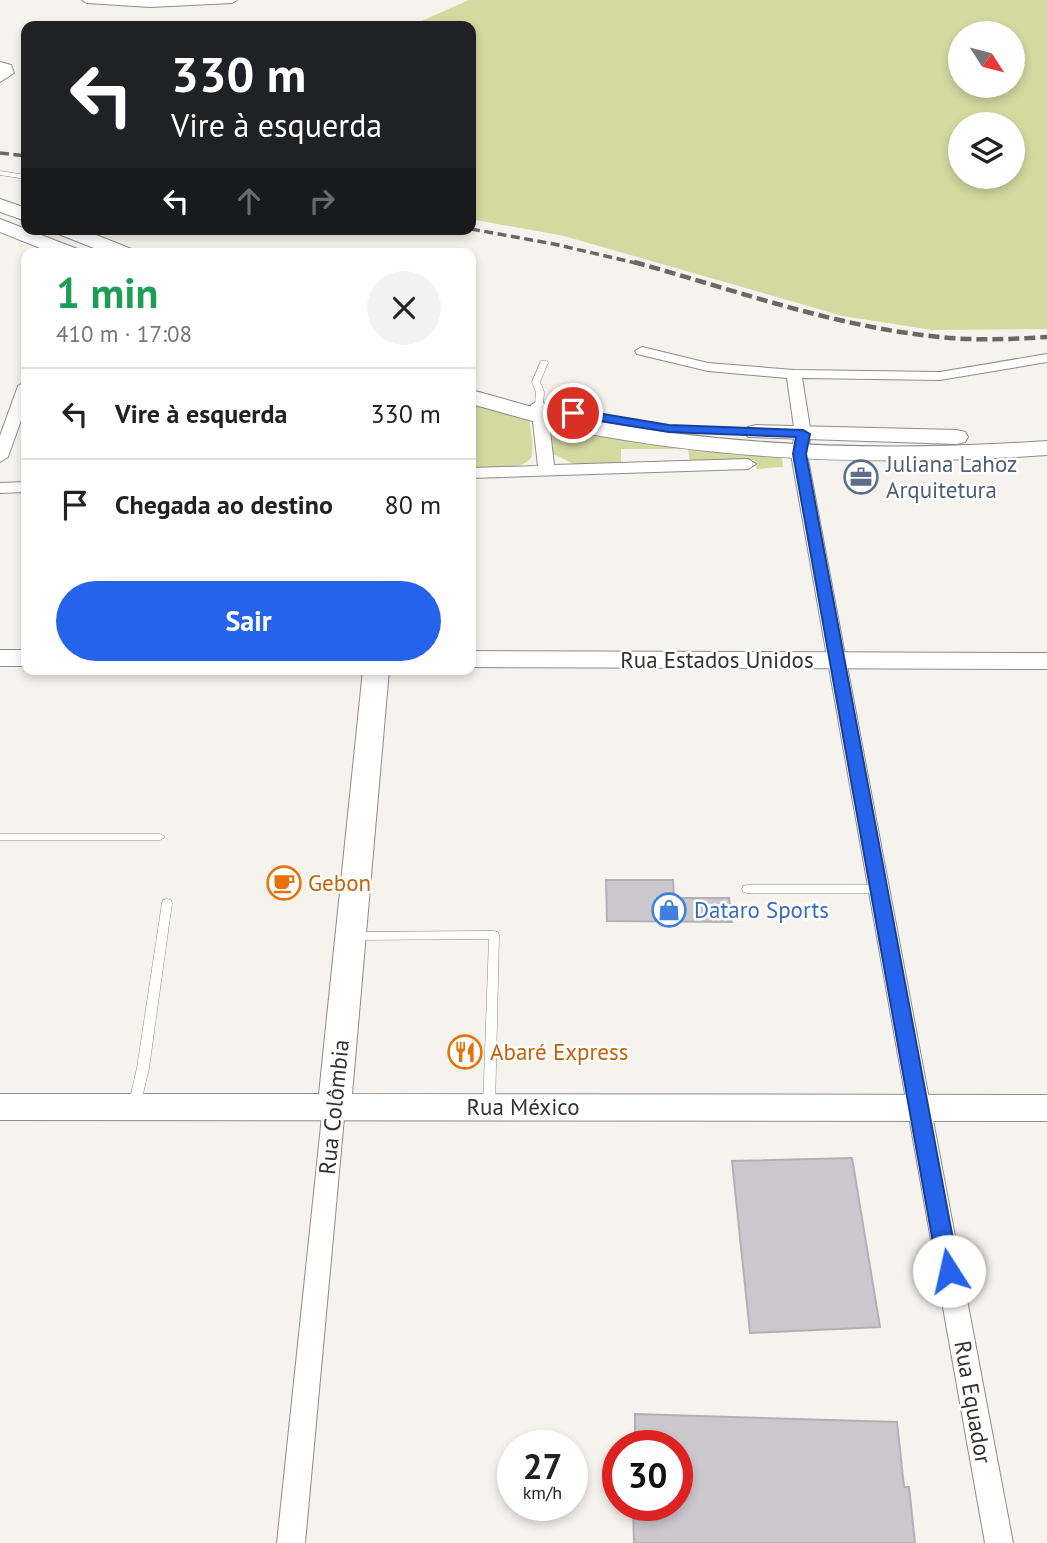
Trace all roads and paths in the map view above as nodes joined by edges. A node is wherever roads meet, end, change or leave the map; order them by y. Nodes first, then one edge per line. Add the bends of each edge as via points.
1 (87, 0) edge
2 (232, 0) edge
3 (0, 65) edge
4 (0, 78) edge
5 (0, 173) edge
6 (21, 176) edge
7 (0, 205) edge
8 (21, 213) edge
9 (0, 225) edge
10 (21, 233) edge
11 (25, 235) edge
12 (78, 235) edge
13 (58, 248) edge
14 (112, 248) edge
15 (642, 351) dead end
16 (1047, 358) edge
17 (544, 363) dead end
18 (794, 374) junction
19 (476, 387) edge
20 (476, 398) edge
21 (21, 399) edge
22 (540, 410) junction
23 (1047, 437) edge
24 (801, 444) junction
25 (1047, 448) edge
26 (1, 449) edge
27 (748, 464) dead end
28 (547, 471) junction
29 (476, 473) edge
30 (21, 487) edge
31 (0, 488) edge
32 (0, 658) edge
33 (21, 658) edge
34 (476, 659) edge
35 (837, 660) junction
36 (1047, 661) edge
37 (376, 675) edge
38 (0, 837) edge
39 (160, 837) dead end
40 (747, 889) dead end
41 (879, 889) junction
42 (167, 903) dead end
43 (350, 936) junction
44 (0, 1107) edge
45 (134, 1107) junction
46 (334, 1107) junction
47 (489, 1107) junction
48 (919, 1107) junction
49 (1047, 1108) edge
50 (291, 1543) edge
51 (999, 1543) edge

1 - 2 street via 160,4
3 - 4 street via 8,73
5 - 6 lane
7 - 8 main road
9 - 10 main road
11 - 13 main road
12 - 14 main road
15 - 18 street via 708,367
16 - 18 street via 940,376
17 - 22 lane via 537,382
18 - 24 street, Rua Equador
19 - 22 main road
20 - 22 main road
21 - 26 street
22 - 24 main road via 623,432
22 - 28 street
23 - 24 main road
24 - 25 main road via 901,456
24 - 35 street, Rua Equador
27 - 28 street
28 - 29 street
30 - 31 street
32 - 33 main road
34 - 35 main road, Rua Estados Unidos
35 - 36 main road, Rua Estados Unidos
35 - 41 street, Rua Equador
37 - 43 main road, Rua Colômbia
38 - 39 lane
40 - 41 lane
41 - 48 street, Rua Equador
42 - 45 lane
43 - 46 main road, Rua Colômbia
43 - 47 lane via 494,935
44 - 45 main road, Rua México
45 - 46 main road, Rua México
46 - 47 main road, Rua México
46 - 50 street, Rua Colômbia
47 - 48 main road, Rua México
48 - 49 main road, Rua México
48 - 51 street, Rua Equador

